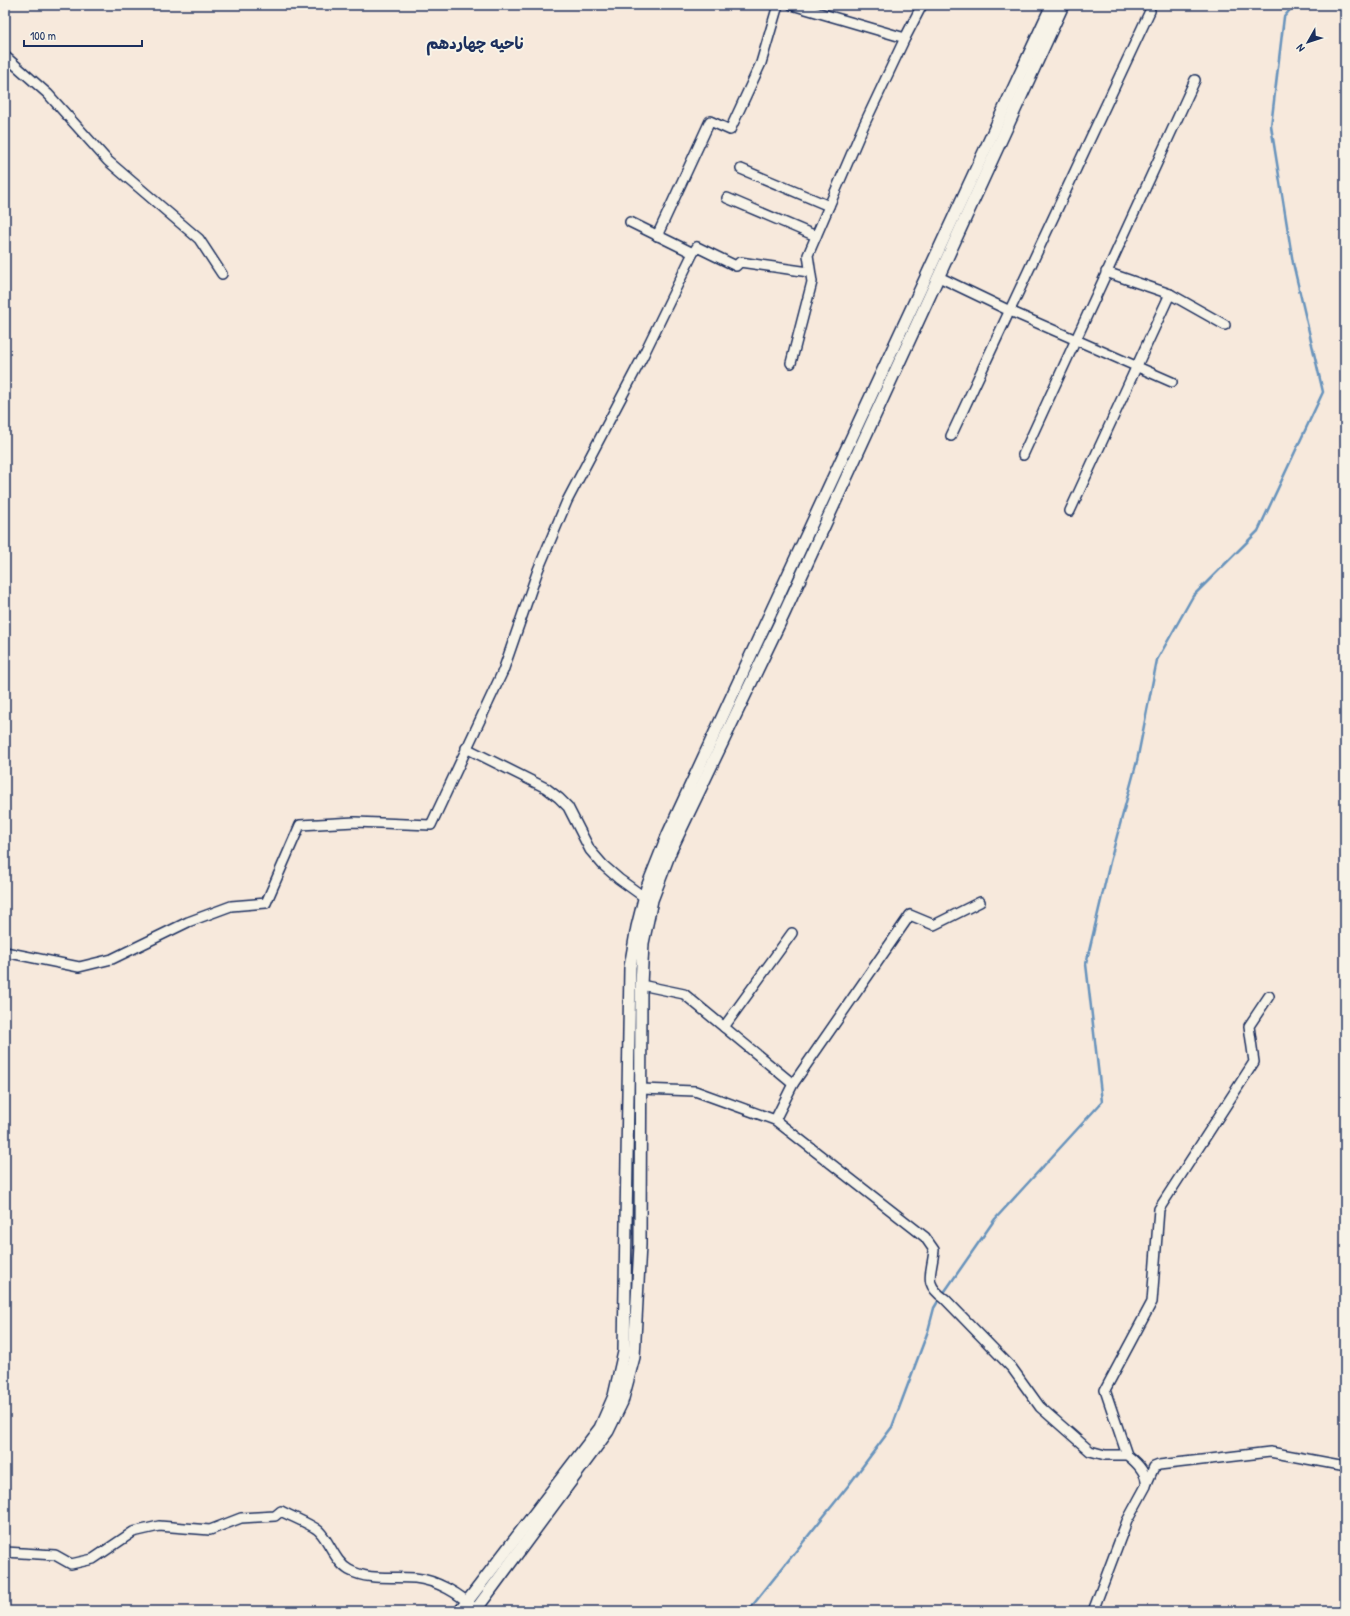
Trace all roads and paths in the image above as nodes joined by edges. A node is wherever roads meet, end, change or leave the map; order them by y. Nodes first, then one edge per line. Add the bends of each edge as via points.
1 (778, 5) edge
2 (792, 5) edge
3 (922, 5) edge
4 (1052, 5) edge
5 (1063, 5) edge
6 (1150, 11) dead end
7 (905, 38) junction
8 (5, 56) edge
9 (1195, 80) dead end
10 (741, 169) dead end
11 (727, 198) dead end
12 (829, 206) junction
13 (630, 222) dead end
14 (657, 236) junction
15 (816, 236) junction
16 (693, 253) junction
17 (809, 272) junction
18 (1106, 272) junction
19 (222, 274) dead end
20 (939, 277) junction
21 (1170, 294) junction
22 (1010, 311) junction
23 (1225, 325) dead end
24 (1075, 340) junction
25 (791, 364) dead end
26 (1136, 367) junction
27 (1172, 382) dead end
28 (951, 436) dead end
29 (1023, 455) dead end
30 (1070, 511) dead end
31 (466, 748) junction
32 (644, 897) junction
33 (980, 902) dead end
34 (792, 933) dead end
35 (5, 952) edge
36 (641, 985) junction
37 (1269, 996) dead end
38 (724, 1027) junction
39 (793, 1084) junction
40 (641, 1089) junction
41 (774, 1120) junction
42 (1127, 1455) junction
43 (1345, 1466) edge
44 (1147, 1483) junction
45 (5, 1552) edge
46 (467, 1601) junction
47 (475, 1610) edge
48 (460, 1611) edge
49 (1093, 1611) edge

1 - 14 street via 762,63 730,130 710,121
2 - 7 street
3 - 7 street
4 - 32 main road via 668,834
5 - 20 main road
6 - 22 street
7 - 12 street
8 - 19 street via 48,94 108,161 199,239
9 - 18 street
10 - 12 street
11 - 15 street
12 - 15 street
13 - 14 street
14 - 16 street
15 - 17 street via 808,255
16 - 17 street via 697,248 736,266 740,262
16 - 31 street via 642,358 567,501 538,570 503,671
17 - 25 street via 812,282
18 - 21 street
18 - 24 street
20 - 22 street
20 - 36 main road via 783,616 671,850 652,900 643,943
21 - 23 street
21 - 26 street
22 - 24 street
22 - 28 street
24 - 26 street
24 - 29 street
26 - 27 street
26 - 30 street
31 - 32 street via 559,798 568,807 590,850 619,879
31 - 35 street via 431,825 355,822 300,825 266,903 231,906 188,922 112,959 79,967
32 - 46 main road via 630,967 624,1352 614,1396 600,1428
33 - 39 street via 934,925 910,915
34 - 38 street
36 - 38 street via 684,994
36 - 40 main road
37 - 42 street via 1249,1026 1254,1062 1159,1209 1152,1302 1105,1390
38 - 39 street
39 - 41 street
40 - 41 street via 695,1091
40 - 47 main road via 640,1245 634,1357 622,1402 600,1443
41 - 42 street via 925,1237 934,1250 930,1282 936,1293 945,1299 1012,1368 1040,1407 1090,1451 1105,1455
42 - 44 street via 1138,1464
43 - 44 street via 1270,1452 1159,1465 1154,1467
44 - 49 street via 1127,1521
45 - 46 street via 55,1555 72,1564 93,1558 133,1532 159,1526 210,1530 241,1518 275,1516 281,1511 318,1530 347,1569 369,1577 431,1581
46 - 47 street
46 - 48 main road

